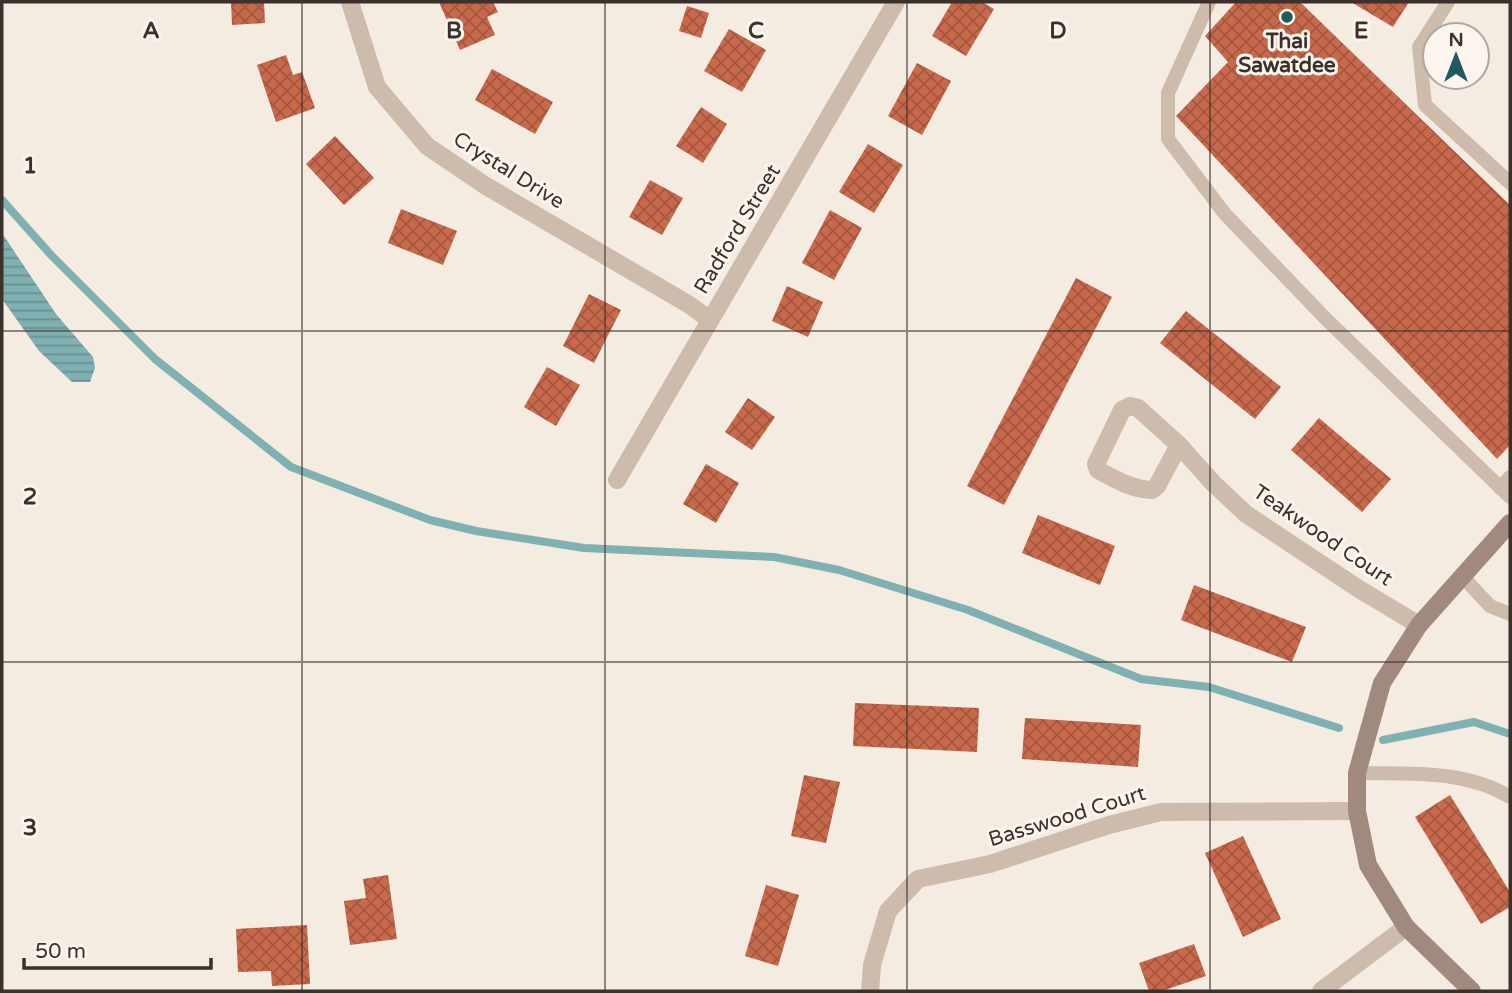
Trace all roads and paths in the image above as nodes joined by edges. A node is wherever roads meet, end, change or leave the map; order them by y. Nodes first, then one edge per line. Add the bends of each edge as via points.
1 (350, 2) edge
2 (896, 2) edge
3 (1209, 2) edge
4 (1448, 2) edge
5 (1510, 183) edge
6 (709, 319) junction
7 (1179, 445) junction
8 (617, 480) dead end
9 (1507, 487) edge
10 (1510, 523) edge
11 (1462, 576) junction
12 (1510, 614) edge
13 (1419, 625) junction
14 (1357, 773) junction
15 (1510, 797) edge
16 (1357, 806) junction
17 (1406, 927) junction
18 (870, 991) edge
19 (1321, 991) edge
20 (1472, 991) edge

1 - 6 street, Crystal Drive via 377,87 427,146
2 - 6 street, Radford Street
3 - 9 lane via 1168,93 1168,139 1225,214 1327,320
4 - 5 lane via 1419,47 1425,105
6 - 8 street, Radford Street
7 - 7 street, Teakwood Court via 1130,406 1122,410 1096,464 1107,475 1152,491
7 - 13 street, Teakwood Court via 1246,514
10 - 11 street
11 - 12 lane via 1490,606
11 - 13 street
13 - 14 street via 1382,684
14 - 15 lane via 1442,775 1493,786
14 - 16 street
16 - 17 street via 1368,865
16 - 18 street, Basswood Court via 1161,812 990,864 918,879 888,911 872,965
17 - 19 street
17 - 20 street

